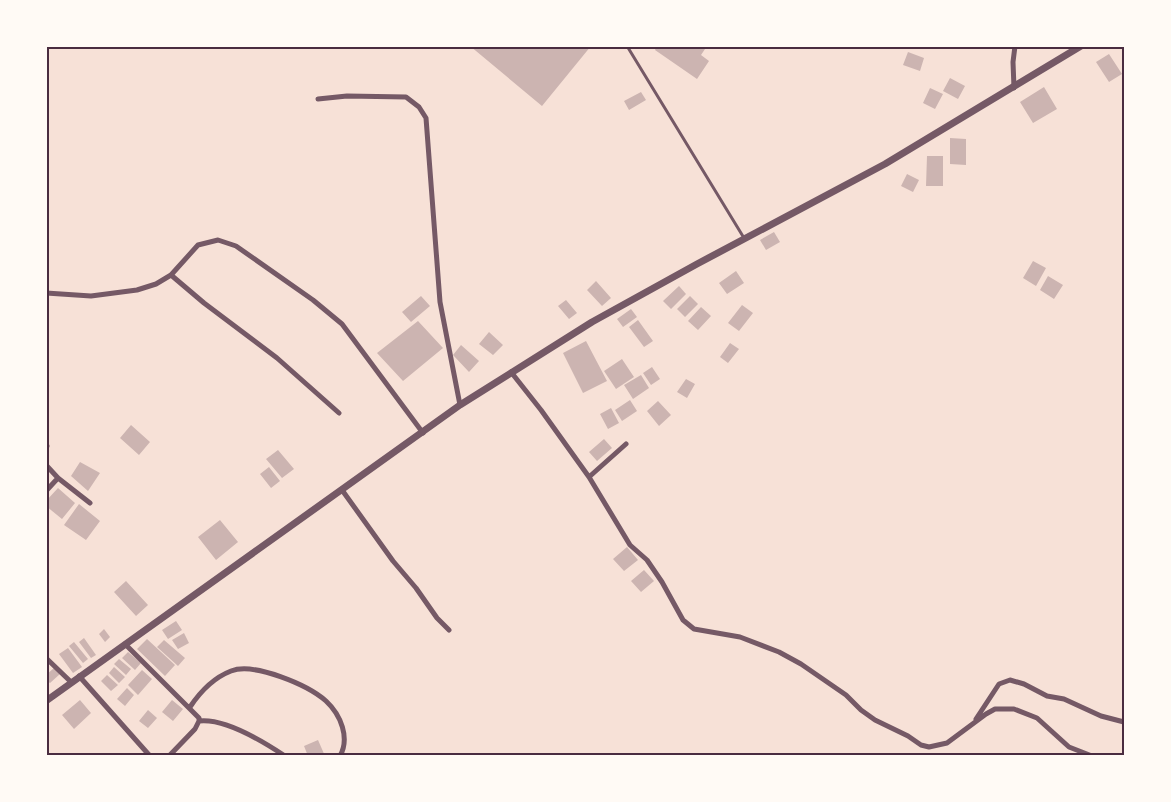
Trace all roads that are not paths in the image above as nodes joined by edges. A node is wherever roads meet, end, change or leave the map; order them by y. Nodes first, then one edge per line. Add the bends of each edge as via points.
1 (627, 46) edge
2 (1015, 46) edge
3 (1081, 46) edge
4 (1014, 88) junction
5 (318, 99) dead end
6 (745, 240) junction
7 (171, 275) junction
8 (46, 293) edge
9 (511, 372) junction
10 (460, 405) junction
11 (339, 413) dead end
12 (423, 433) junction
13 (626, 444) dead end
14 (46, 465) edge
15 (589, 477) junction
16 (57, 478) junction
17 (342, 490) junction
18 (46, 491) edge
19 (90, 503) dead end
20 (449, 630) dead end
21 (125, 644) junction
22 (46, 658) edge
23 (79, 676) junction
24 (71, 681) junction
25 (46, 701) edge
26 (190, 708) junction
27 (199, 721) junction
28 (975, 721) junction
29 (1125, 722) edge
30 (150, 756) edge
31 (169, 756) edge
32 (285, 756) edge
33 (340, 756) edge
34 (1092, 756) edge

1 - 6 lane
2 - 4 street
3 - 4 street
4 - 6 street
5 - 10 street via 406,98 426,118 440,302
6 - 9 street via 592,322
7 - 8 street via 137,290 91,296
7 - 11 street via 277,358
7 - 12 street via 198,245 218,240 236,246 342,324
9 - 10 street
9 - 15 street
10 - 12 street
12 - 17 street
13 - 15 street
14 - 16 street
15 - 28 street via 626,539 647,560 683,620 694,629 740,637 779,652 846,695 875,720 921,745 947,743
16 - 18 street
16 - 19 street
17 - 20 street
17 - 21 street
21 - 23 street
21 - 26 street
22 - 24 street
23 - 24 street
23 - 30 street
24 - 25 street
26 - 27 street
26 - 33 street via 210,683 232,670 274,675 326,702 346,739
27 - 31 street
27 - 32 street via 245,732
28 - 29 street via 999,684 1010,680
28 - 34 street via 995,709 1014,709 1037,718 1069,747

